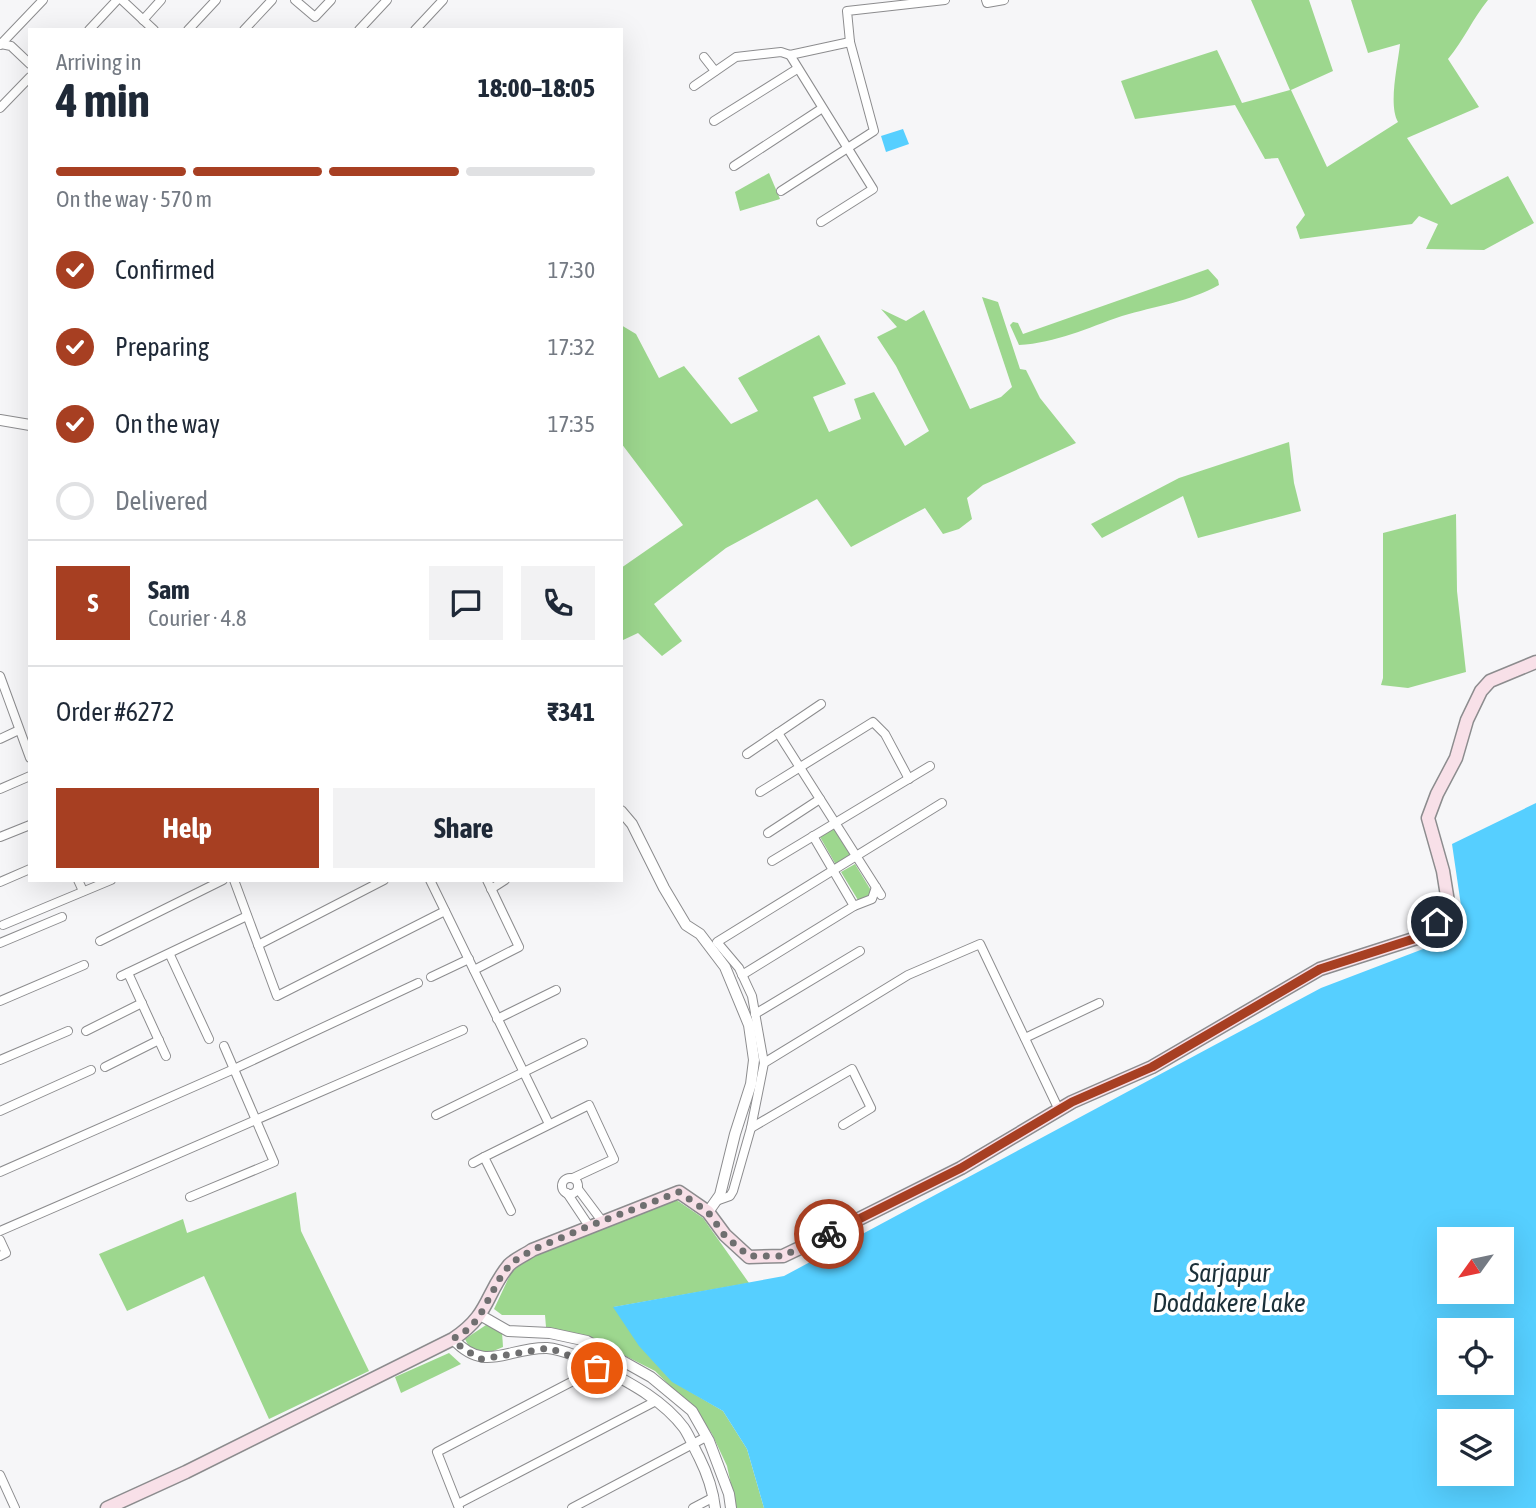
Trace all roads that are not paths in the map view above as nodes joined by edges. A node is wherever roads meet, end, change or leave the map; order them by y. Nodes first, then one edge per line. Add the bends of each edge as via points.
1 (43, 0) edge
2 (120, 0) edge
3 (161, 0) edge
4 (216, 0) edge
5 (272, 0) edge
6 (295, 0) edge
7 (331, 0) edge
8 (387, 0) edge
9 (443, 0) edge
10 (851, 0) edge
11 (945, 0) edge
12 (986, 0) edge
13 (1004, 0) edge
14 (915, 2) edge
15 (852, 10) junction
16 (148, 26) edge
17 (91, 28) edge
18 (190, 28) edge
19 (246, 28) edge
20 (361, 28) edge
21 (417, 28) edge
22 (850, 43) junction
23 (1, 44) edge
24 (790, 55) junction
25 (704, 57) dead end
26 (28, 62) edge
27 (797, 69) junction
28 (715, 71) junction
29 (28, 78) edge
30 (694, 86) dead end
31 (0, 108) edge
32 (821, 108) junction
33 (714, 121) dead end
34 (847, 148) junction
35 (734, 166) dead end
36 (781, 191) dead end
37 (821, 222) dead end
38 (0, 421) edge
39 (28, 425) edge
40 (1536, 662) edge
41 (0, 676) edge
42 (2, 693) edge
43 (821, 705) dead end
44 (19, 730) junction
45 (778, 733) junction
46 (0, 739) edge
47 (28, 753) edge
48 (747, 754) dead end
49 (799, 766) junction
50 (930, 766) dead end
51 (28, 777) edge
52 (909, 779) junction
53 (0, 789) edge
54 (760, 792) dead end
55 (820, 799) junction
56 (942, 803) dead end
57 (623, 813) edge
58 (835, 823) junction
59 (28, 826) edge
60 (768, 833) dead end
61 (813, 836) junction
62 (0, 837) edge
63 (857, 856) junction
64 (772, 861) dead end
65 (28, 870) edge
66 (834, 870) junction
67 (0, 882) edge
68 (79, 882) edge
69 (106, 882) edge
70 (219, 882) edge
71 (235, 882) edge
72 (380, 882) edge
73 (431, 882) edge
74 (488, 882) edge
75 (502, 882) edge
76 (491, 889) junction
77 (83, 891) junction
78 (854, 906) junction
79 (445, 911) junction
80 (247, 916) junction
81 (62, 917) dead end
82 (3, 925) dead end
83 (100, 941) dead end
84 (0, 943) edge
85 (258, 944) junction
86 (860, 951) dead end
87 (170, 955) junction
88 (469, 959) junction
89 (84, 965) dead end
90 (474, 970) junction
91 (742, 975) junction
92 (431, 977) dead end
93 (418, 983) dead end
94 (556, 990) dead end
95 (0, 1001) edge
96 (142, 1003) junction
97 (1099, 1003) dead end
98 (755, 1014) junction
99 (497, 1018) junction
100 (463, 1030) dead end
101 (68, 1031) dead end
102 (86, 1031) dead end
103 (1025, 1038) junction
104 (209, 1039) dead end
105 (159, 1040) junction
106 (583, 1043) dead end
107 (224, 1046) dead end
108 (166, 1056) dead end
109 (0, 1060) edge
110 (764, 1063) junction
111 (105, 1068) dead end
112 (234, 1069) junction
113 (91, 1070) dead end
114 (523, 1073) junction
115 (0, 1111) edge
116 (1059, 1111) junction
117 (436, 1115) dead end
118 (256, 1119) junction
119 (549, 1124) junction
120 (843, 1125) dead end
121 (751, 1128) junction
122 (484, 1157) junction
123 (473, 1163) dead end
124 (0, 1172) edge
125 (573, 1178) junction
126 (578, 1189) junction
127 (567, 1193) junction
128 (190, 1197) dead end
129 (711, 1207) junction
130 (511, 1211) dead end
131 (602, 1221) junction
132 (589, 1226) junction
133 (0, 1231) edge
134 (0, 1240) edge
135 (0, 1256) edge
136 (480, 1315) junction
137 (453, 1339) junction
138 (600, 1367) junction
139 (656, 1401) junction
140 (706, 1437) junction
141 (692, 1445) junction
142 (0, 1475) edge
143 (714, 1503) edge
144 (458, 1506) edge
145 (15, 1508) edge
146 (107, 1508) edge
147 (572, 1508) edge
148 (693, 1508) edge
149 (731, 1508) edge

1 - 23 street
2 - 16 street
2 - 17 street
3 - 16 street
4 - 18 street
5 - 19 street
6 - 7 street via 315,17
8 - 20 street
9 - 21 street
10 - 15 street
11 - 14 street
12 - 13 street
14 - 15 street
15 - 22 street via 847,11
22 - 24 street
22 - 34 street via 874,131
23 - 26 street via 11,46
24 - 27 street
24 - 28 street via 736,57
25 - 28 street
27 - 32 street
27 - 33 street
28 - 30 street
29 - 31 street
32 - 34 street
32 - 35 street
34 - 36 street
34 - 37 street via 873,189
38 - 39 street
40 - 116 main road via 1490,681 1482,691 1437,794 1428,818 1449,908 1426,935 1320,969 1152,1067
41 - 42 street
42 - 44 street
43 - 45 street
44 - 46 street
44 - 47 street
45 - 48 street
45 - 49 street
49 - 52 street via 873,722 885,734
49 - 54 street
49 - 55 street
50 - 52 street
51 - 53 street
52 - 58 street
55 - 58 street
55 - 60 street
56 - 63 street
57 - 129 street via 686,925 700,934 724,967 749,1025 754,1060 751,1084 720,1195
58 - 61 street
58 - 63 street
59 - 62 street
61 - 64 street
61 - 66 street
63 - 66 street
63 - 78 street via 879,891
65 - 67 street
66 - 78 street
66 - 91 street via 717,942
68 - 77 street
69 - 77 street
70 - 83 street
71 - 80 street
72 - 85 street
73 - 79 street
74 - 76 street
75 - 76 street
76 - 90 street via 519,947
77 - 82 street
78 - 91 street
79 - 85 street via 277,996
79 - 88 street
80 - 85 street
80 - 87 street
81 - 84 street
86 - 98 street
87 - 96 street via 124,975
87 - 104 street
88 - 90 street
88 - 92 street
89 - 95 street
90 - 99 street
91 - 98 street
93 - 112 street
94 - 99 street
96 - 102 street
96 - 105 street
97 - 103 street
98 - 110 street
99 - 114 street
100 - 118 street
101 - 109 street
103 - 110 street via 980,944 908,975
103 - 116 street
105 - 108 street
105 - 111 street
106 - 114 street
107 - 112 street
110 - 121 street
112 - 118 street
112 - 124 street
113 - 115 street
114 - 117 street
114 - 119 street
116 - 129 main road via 961,1168 783,1256 749,1256 725,1236
118 - 128 street via 274,1162
118 - 133 street
119 - 122 street
119 - 125 street via 589,1105 614,1159
120 - 121 street via 871,1108 852,1069
121 - 129 street via 730,1196
122 - 123 street
122 - 130 street
125 - 126 street
125 - 127 street via 562,1184
126 - 127 street
126 - 131 street
127 - 132 street
129 - 131 main road via 679,1192
131 - 132 main road
132 - 136 main road via 511,1263
134 - 135 street via 6,1254
136 - 137 main road
136 - 140 street via 508,1331 550,1333 587,1341 606,1351 651,1377 692,1411
137 - 138 street via 481,1359 549,1348
137 - 146 main road
138 - 139 street
138 - 144 street via 438,1452
139 - 141 street via 685,1429
139 - 144 street
140 - 141 street
140 - 149 street
141 - 143 street
141 - 147 street
142 - 145 street
143 - 148 street

